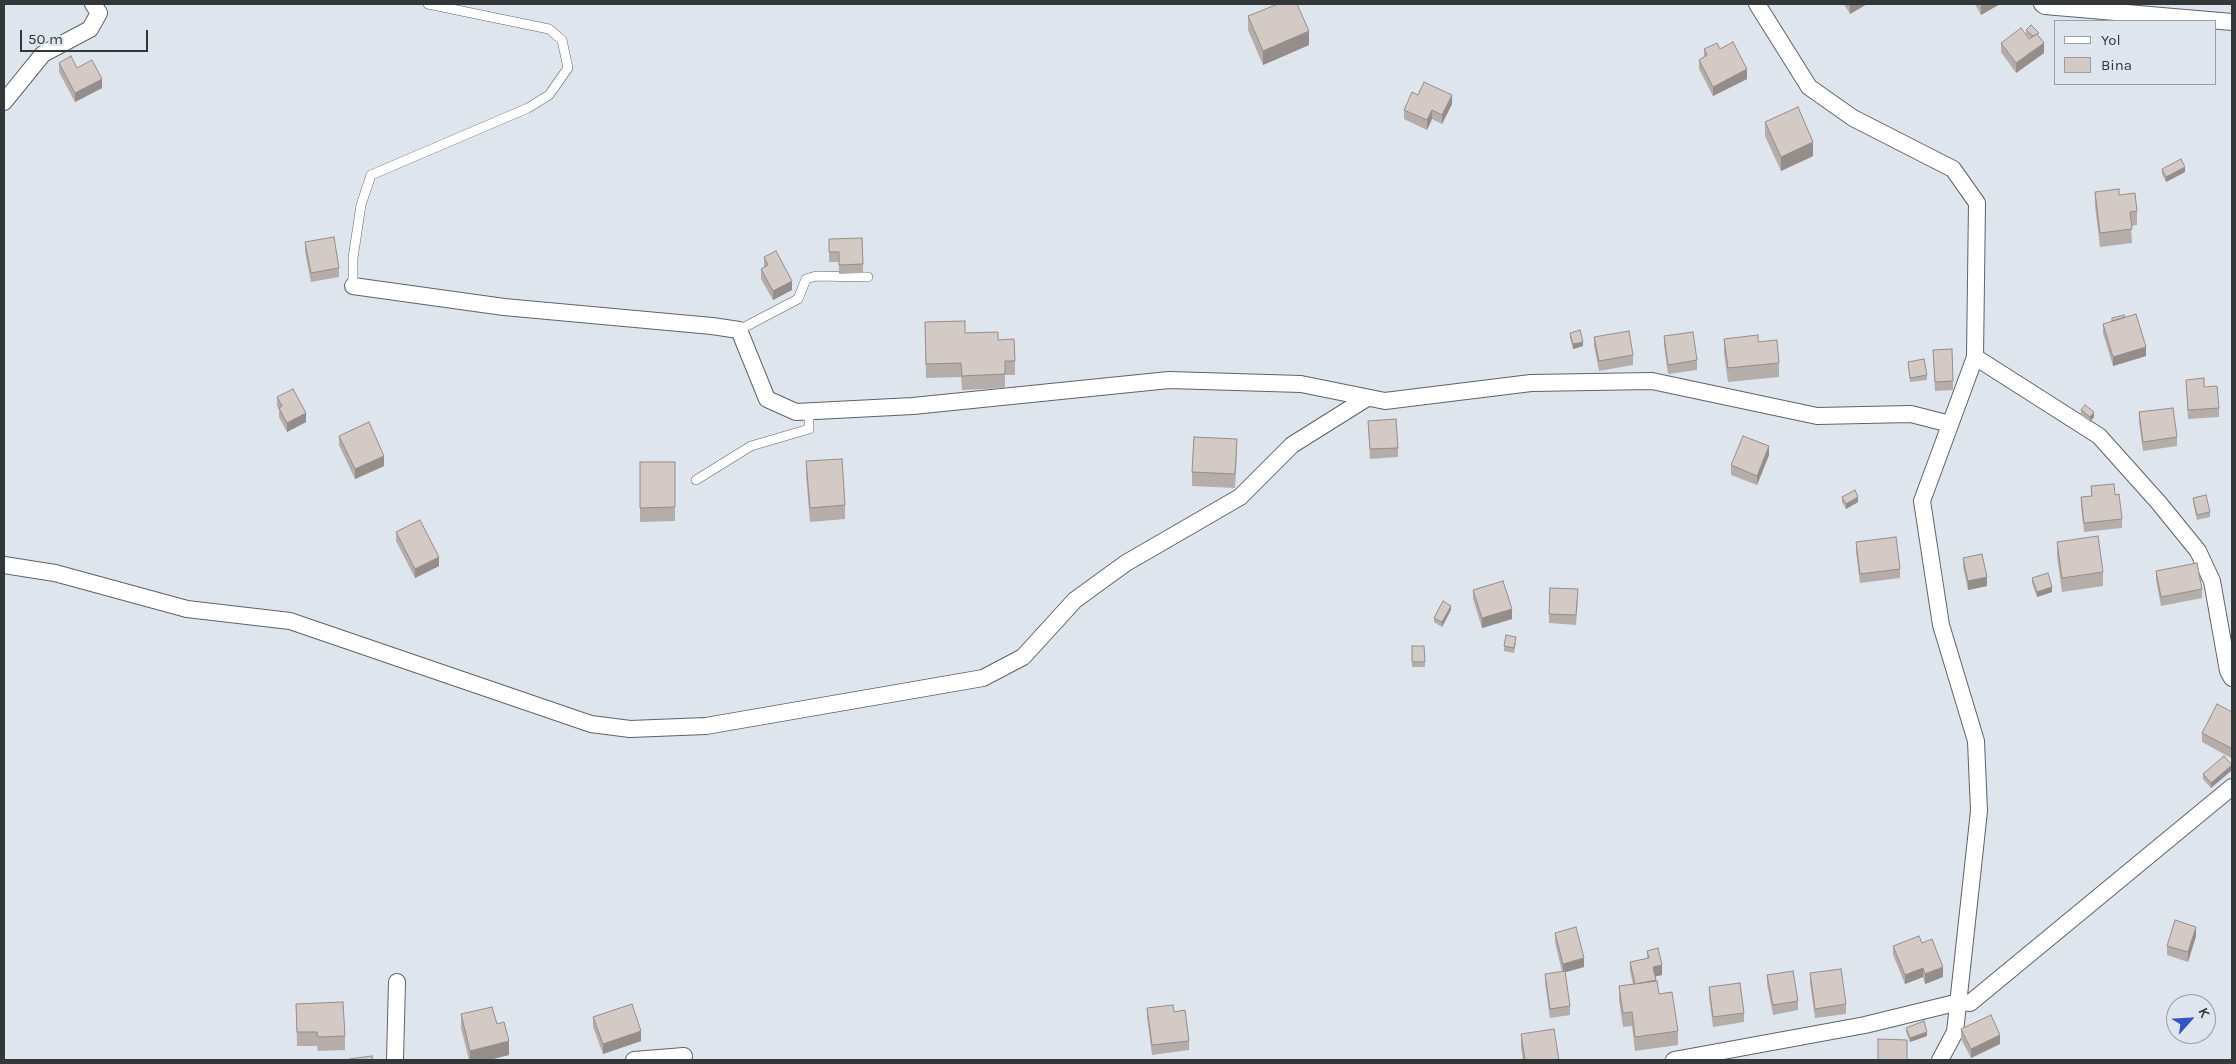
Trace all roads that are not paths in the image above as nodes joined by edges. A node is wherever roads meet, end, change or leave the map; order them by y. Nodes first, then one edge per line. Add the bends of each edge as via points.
1 (93, 4) edge
2 (428, 4) edge
3 (1757, 4) edge
4 (2042, 4) edge
5 (2209, 20) edge
6 (2216, 21) edge
7 (2232, 22) edge
8 (4, 102) edge
9 (868, 277) dead end
10 (353, 286) joint
11 (739, 330) junction
12 (1975, 357) junction
13 (1367, 398) junction
14 (809, 411) junction
15 (1950, 424) junction
16 (696, 480) dead end
17 (4, 565) edge
18 (2232, 678) edge
19 (2232, 788) edge
20 (397, 982) dead end
21 (1959, 1002) junction
22 (684, 1056) dead end
23 (395, 1060) edge
24 (634, 1060) edge
25 (1674, 1060) edge
26 (1940, 1060) edge

1 - 8 street via 99,13 90,29 43,54
2 - 10 lane via 549,29 562,40 568,68 549,95 528,108 371,174 361,205 353,258
3 - 12 street via 1809,87 1852,118 1953,169 1977,203
4 - 5 street
6 - 7 street
9 - 11 lane via 816,276 806,279 798,299
10 - 11 street via 504,307
11 - 14 street via 767,399 796,412
12 - 15 street
12 - 18 street via 2099,436 2198,550 2212,581 2228,672
13 - 14 street via 1302,384 1169,380 913,406
13 - 15 street via 1384,401 1531,383 1652,381 1817,416 1911,414
13 - 17 street via 1292,445 1240,497 1126,563 1075,600 1022,657 984,678 706,726 630,728 591,724 290,621 187,609 55,573
14 - 16 lane via 809,429 751,446
15 - 21 street via 1922,500 1941,625 1976,741 1979,811
19 - 21 street via 1970,1003
20 - 23 street
21 - 25 street via 1864,1025
21 - 26 street via 1955,1032
22 - 24 street

